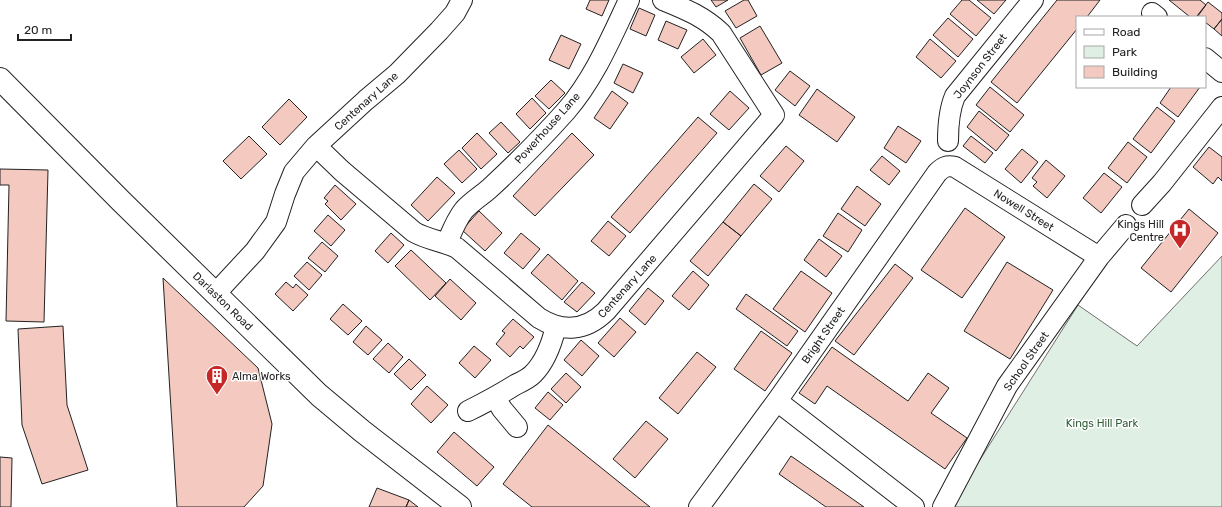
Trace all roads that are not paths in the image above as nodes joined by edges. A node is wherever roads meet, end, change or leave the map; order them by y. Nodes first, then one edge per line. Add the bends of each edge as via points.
1 (462, 0) edge
2 (629, 0) edge
3 (663, 0) edge
4 (1033, 0) edge
5 (1206, 59) edge
6 (1222, 72) edge
7 (0, 79) edge
8 (1222, 107) edge
9 (948, 140) dead end
10 (316, 146) junction
11 (948, 165) joint
12 (1142, 205) dead end
13 (1126, 225) dead end
14 (447, 243) junction
15 (1099, 257) junction
16 (215, 294) junction
17 (556, 326) junction
18 (495, 397) junction
19 (778, 401) junction
20 (468, 411) dead end
21 (517, 427) dead end
22 (460, 507) edge
23 (699, 507) edge
24 (914, 507) edge
25 (943, 507) edge

1 - 10 street, Centenary Lane via 439,32
2 - 14 street, Powerhouse Lane via 581,92 540,139 464,210
3 - 17 street, Centenary Lane via 692,12 721,32 774,115 599,318 576,327
4 - 9 street, Joynson Street via 955,96 948,123
5 - 6 street
7 - 16 main road, Darlaston Road
8 - 12 street
10 - 14 street, Centenary Lane via 414,232 424,238
10 - 16 street, Centenary Lane via 294,172 276,222 255,251
11 - 15 street, Nowell Street
11 - 19 street, Bright Street via 937,172
13 - 15 street, School Street
14 - 17 street, Centenary Lane via 457,248 539,318
15 - 25 street, School Street via 1007,386
16 - 22 main road, Darlaston Road via 319,395
17 - 18 street via 546,355 532,375
18 - 20 street
18 - 21 street via 502,410
19 - 23 street, Bright Street
19 - 24 street

